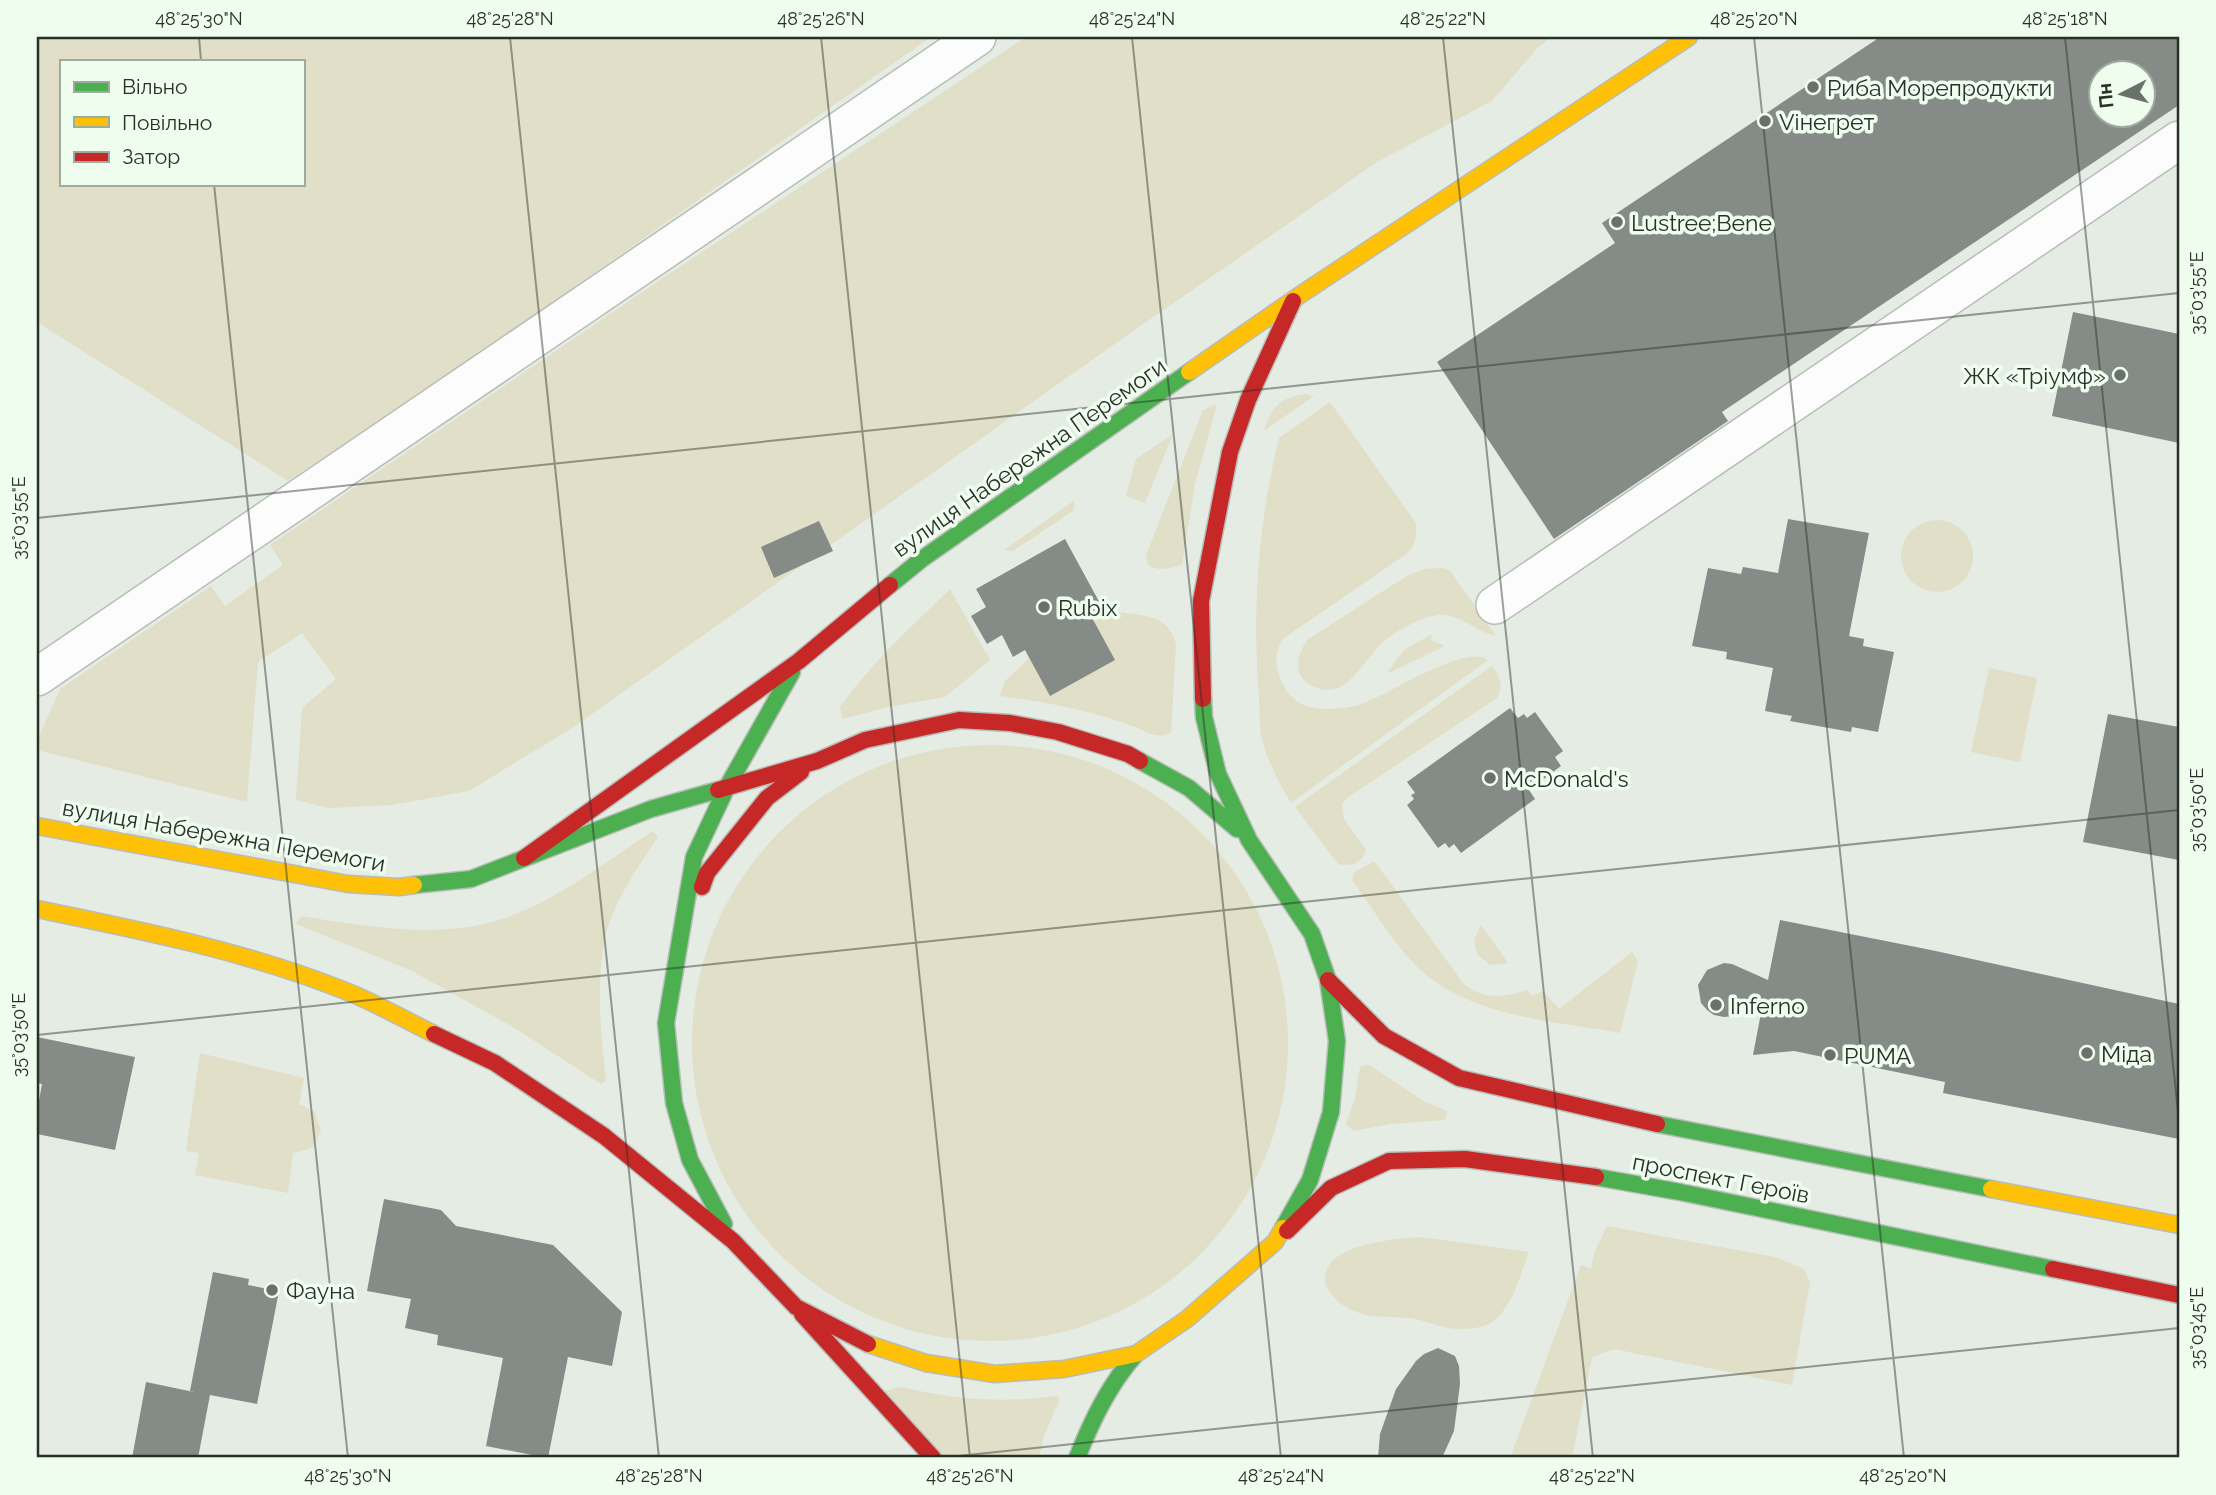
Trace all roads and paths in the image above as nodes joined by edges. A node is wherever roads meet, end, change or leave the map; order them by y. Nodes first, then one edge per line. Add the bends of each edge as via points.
1 (977, 37) edge
2 (1689, 37) edge
3 (2179, 141) edge
4 (1293, 301) junction
5 (1495, 604) dead end
6 (799, 661) junction
7 (37, 677) edge
8 (817, 761) junction
9 (727, 787) junction
10 (37, 826) edge
11 (1249, 840) junction
12 (524, 858) junction
13 (37, 909) edge
14 (678, 948) junction
15 (1328, 980) junction
16 (2179, 1225) edge
17 (733, 1241) junction
18 (1275, 1242) junction
19 (2179, 1295) edge
20 (796, 1307) junction
21 (1136, 1354) junction
22 (933, 1458) edge
23 (1077, 1458) edge

1 - 7 street
2 - 4 main road, вулиця Набережна Перемоги
3 - 5 street
4 - 6 main road, вулиця Набережна Перемоги via 922,559
4 - 11 main road, вулиця Набережна Перемоги via 1230,452 1201,601 1204,718 1218,774
6 - 9 main road, вулиця Набережна Перемоги
6 - 12 main road, вулиця Набережна Перемоги
8 - 9 main road, вулиця Набережна Перемоги
8 - 11 main road, вулиця Набережна Перемоги via 865,740 924,727 960,720 1010,723 1128,754 1189,788
8 - 14 main road, вулиця Набережна Перемоги via 767,798 707,873
9 - 12 main road, вулиця Набережна Перемоги via 651,809
9 - 14 main road, вулиця Набережна Перемоги via 694,857
10 - 12 main road, вулиця Набережна Перемоги via 348,884 399,887 471,879
11 - 15 main road, вулиця Набережна Перемоги via 1312,934
13 - 17 main road, вулиця Набережна Перемоги via 223,950 339,988 449,1040 495,1063 604,1136
14 - 17 main road, вулиця Набережна Перемоги via 666,1023 674,1103 690,1160
15 - 16 main road, проспект Героїв via 1384,1036 1459,1078 1625,1118
15 - 18 main road, вулиця Набережна Перемоги via 1337,1041 1331,1112 1310,1180
17 - 20 main road, вулиця Набережна Перемоги
18 - 19 main road, проспект Героїв via 1331,1188 1389,1161 1465,1159 1680,1192
18 - 21 main road, вулиця Набережна Перемоги via 1187,1319
20 - 21 main road, вулиця Набережна Перемоги via 858,1342 926,1363 995,1374 1064,1369
20 - 22 main road
21 - 23 main road via 1107,1391

